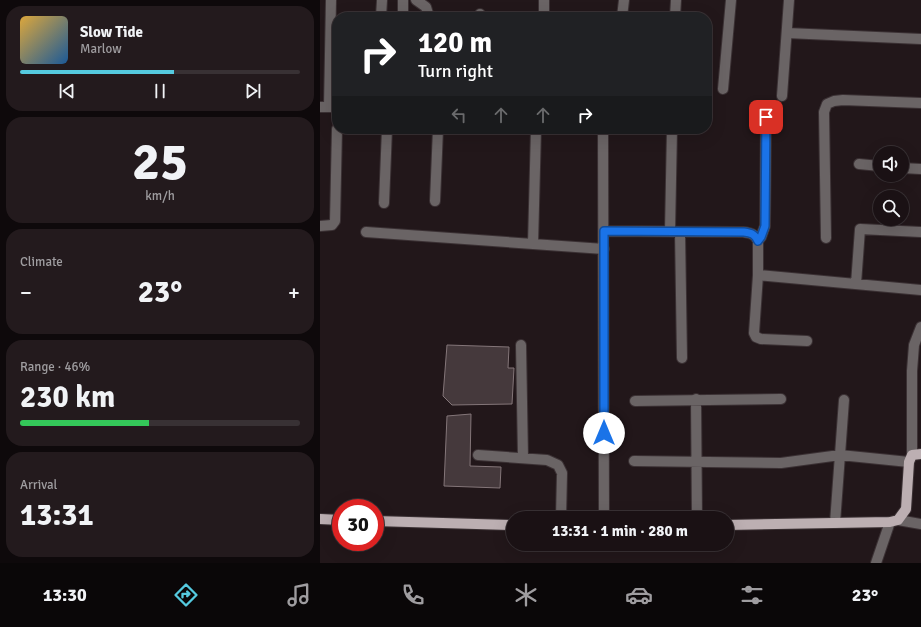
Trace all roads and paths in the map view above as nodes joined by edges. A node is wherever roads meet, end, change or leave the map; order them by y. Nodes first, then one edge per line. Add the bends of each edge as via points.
1 (331, 0) edge
2 (382, 0) edge
3 (402, 0) edge
4 (416, 0) edge
5 (544, 0) edge
6 (624, 0) edge
7 (676, 0) edge
8 (730, 0) edge
9 (789, 0) edge
10 (381, 12) edge
11 (403, 12) edge
12 (428, 12) edge
13 (544, 12) edge
14 (623, 12) edge
15 (675, 12) edge
16 (787, 33) junction
17 (921, 40) edge
18 (723, 89) dead end
19 (782, 96) dead end
20 (921, 103) edge
21 (329, 107) edge
22 (766, 117) dead end
23 (337, 134) edge
24 (387, 134) edge
25 (438, 134) edge
26 (536, 134) edge
27 (603, 134) edge
28 (672, 134) edge
29 (859, 164) dead end
30 (873, 165) edge
31 (909, 168) edge
32 (921, 169) edge
33 (435, 201) dead end
34 (384, 203) dead end
35 (320, 226) edge
36 (604, 231) junction
37 (366, 232) dead end
38 (675, 232) junction
39 (921, 232) edge
40 (826, 238) dead end
41 (758, 241) junction
42 (533, 244) junction
43 (604, 249) junction
44 (758, 275) junction
45 (856, 284) junction
46 (921, 290) edge
47 (921, 326) edge
48 (807, 341) dead end
49 (521, 345) dead end
50 (682, 358) dead end
51 (696, 399) junction
52 (781, 399) dead end
53 (844, 400) dead end
54 (635, 401) dead end
55 (478, 455) dead end
56 (840, 455) junction
57 (914, 457) edge
58 (523, 458) junction
59 (634, 461) dead end
60 (698, 462) junction
61 (562, 511) edge
62 (604, 511) edge
63 (697, 511) edge
64 (320, 519) edge
65 (332, 520) edge
66 (384, 521) edge
67 (894, 521) junction
68 (835, 523) junction
69 (921, 524) edge
70 (506, 525) edge
71 (734, 525) edge
72 (876, 563) edge

1 - 21 street
2 - 10 street
3 - 11 street
4 - 12 street via 426,7
5 - 13 street
6 - 14 street
7 - 15 street
8 - 18 street
9 - 16 street
16 - 17 street
16 - 19 street
20 - 40 street via 843,100 827,104 824,112
22 - 41 street via 765,226
23 - 35 street via 335,221 332,225
24 - 34 street
25 - 33 street
26 - 42 street
27 - 36 street
28 - 38 street
29 - 30 street
31 - 32 street
36 - 38 street
36 - 43 street
37 - 42 street
38 - 41 street via 744,232 752,233
38 - 50 street
39 - 45 street via 860,229
41 - 44 street
42 - 43 street
43 - 62 street
44 - 45 street
44 - 48 street via 754,333 756,337
45 - 46 street
47 - 57 street via 914,345 912,371
49 - 58 street
51 - 52 street
51 - 54 street
51 - 60 street
53 - 56 street
55 - 58 street
56 - 57 street
56 - 60 street via 782,463
56 - 68 street
57 - 67 main road via 906,509
58 - 61 street via 547,460 558,465 562,473
59 - 60 street
60 - 63 street
64 - 65 main road
66 - 70 main road
67 - 68 main road
67 - 69 street
67 - 72 street
68 - 71 main road

